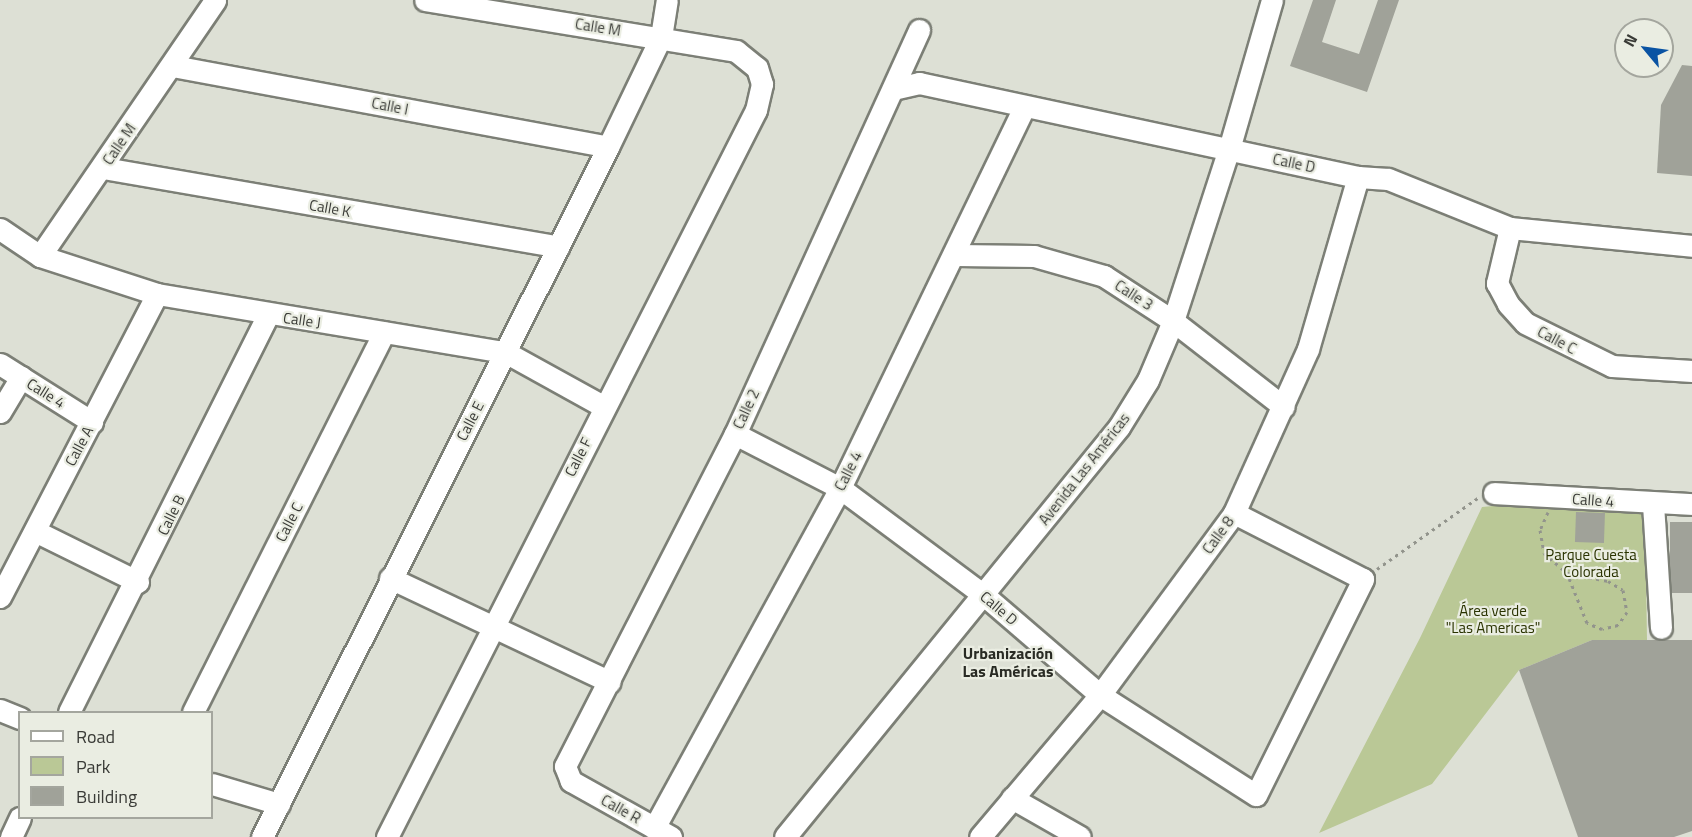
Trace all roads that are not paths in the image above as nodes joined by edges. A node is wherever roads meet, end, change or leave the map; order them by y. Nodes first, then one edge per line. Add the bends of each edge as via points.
1 (215, 0) edge
2 (425, 0) edge
3 (667, 0) edge
4 (1272, 0) edge
5 (919, 30) dead end
6 (661, 37) junction
7 (173, 66) junction
8 (761, 75) joint
9 (893, 89) junction
10 (1025, 106) junction
11 (608, 147) junction
12 (1229, 149) junction
13 (103, 168) junction
14 (1358, 177) junction
15 (1510, 228) junction
16 (0, 230) edge
17 (1692, 246) edge
18 (558, 248) junction
19 (956, 255) junction
20 (40, 256) junction
21 (157, 294) junction
22 (268, 315) junction
23 (1173, 321) junction
24 (384, 332) junction
25 (505, 352) junction
26 (0, 364) edge
27 (1692, 371) edge
28 (21, 377) junction
29 (603, 406) junction
30 (1284, 407) junction
31 (0, 412) edge
32 (92, 422) junction
33 (735, 434) junction
34 (840, 488) junction
35 (1494, 493) road end
36 (1653, 504) junction
37 (1692, 504) edge
38 (1234, 513) junction
39 (35, 531) junction
40 (390, 578) junction
41 (138, 582) junction
42 (985, 596) junction
43 (0, 597) edge
44 (493, 626) junction
45 (1661, 628) dead end
46 (610, 682) junction
47 (1100, 695) junction
48 (0, 710) edge
49 (70, 711) edge
50 (194, 711) edge
51 (18, 717) edge
52 (571, 782) joint
53 (213, 784) edge
54 (1012, 798) junction
55 (279, 804) junction
56 (20, 819) edge
57 (662, 833) edge
58 (11, 837) edge
59 (262, 837) edge
60 (387, 837) edge
61 (785, 837) edge
62 (980, 837) edge
63 (1080, 837) edge

1 - 7 street, Calle M
2 - 6 street, Calle M
3 - 6 street, Calle E
4 - 12 street, Avenida Las Américas
5 - 9 street, Calle 2
6 - 8 street, Calle M via 736,51
6 - 11 street, Calle E
7 - 11 street, Calle I
7 - 13 street, Calle M
8 - 29 street, Calle F via 756,110
9 - 10 street, Calle D via 919,83
9 - 33 street, Calle 2
10 - 12 street, Calle D
10 - 19 street, Calle 4
11 - 18 street, Calle E
12 - 14 street, Calle D
12 - 23 street, Avenida Las Américas
13 - 18 street, Calle K
13 - 20 street, Calle M
14 - 15 street, Calle D via 1388,179
14 - 30 street, Calle 8 via 1308,349
15 - 17 street, Calle D
15 - 27 street, Calle C via 1497,283 1508,304 1525,323 1612,366
16 - 20 street, Calle J
18 - 25 street, Calle E
19 - 23 street, Calle 3 via 1034,256 1104,276
19 - 34 street, Calle 4
20 - 21 street, Calle J
21 - 22 street, Calle J
21 - 32 street, Calle A
22 - 24 street, Calle J
22 - 41 street, Calle B
23 - 30 street, Calle 3
23 - 42 street, Avenida Las Américas via 1148,380 1119,428
24 - 25 street, Calle J
24 - 50 street, Calle C
25 - 29 street, Calle J
25 - 40 street, Calle E
26 - 28 street, Calle 4
28 - 31 street
28 - 32 street, Calle 4
29 - 44 street, Calle F
30 - 38 street, Calle 8
32 - 39 street, Calle A
33 - 34 street, Calle D
33 - 46 street, Calle 2
34 - 42 street, Calle D
34 - 57 street, Calle 4
35 - 36 street, Calle 4
36 - 37 street, Calle 4
36 - 45 street
38 - 47 street, Calle 8
38 - 47 street, Calle D via 1363,579 1256,795
39 - 41 street
39 - 43 street, Calle A
40 - 44 street
40 - 55 street, Calle E
41 - 49 street, Calle B
42 - 47 street, Calle D
42 - 61 street, Avenida Las Américas
44 - 46 street
44 - 60 street, Calle F
46 - 52 street, Calle 2 via 565,766
47 - 54 street, Calle 8
48 - 51 street
52 - 57 street, Calle R
53 - 55 street
54 - 62 street, Calle 8
54 - 63 street
55 - 59 street, Calle E
56 - 58 street

